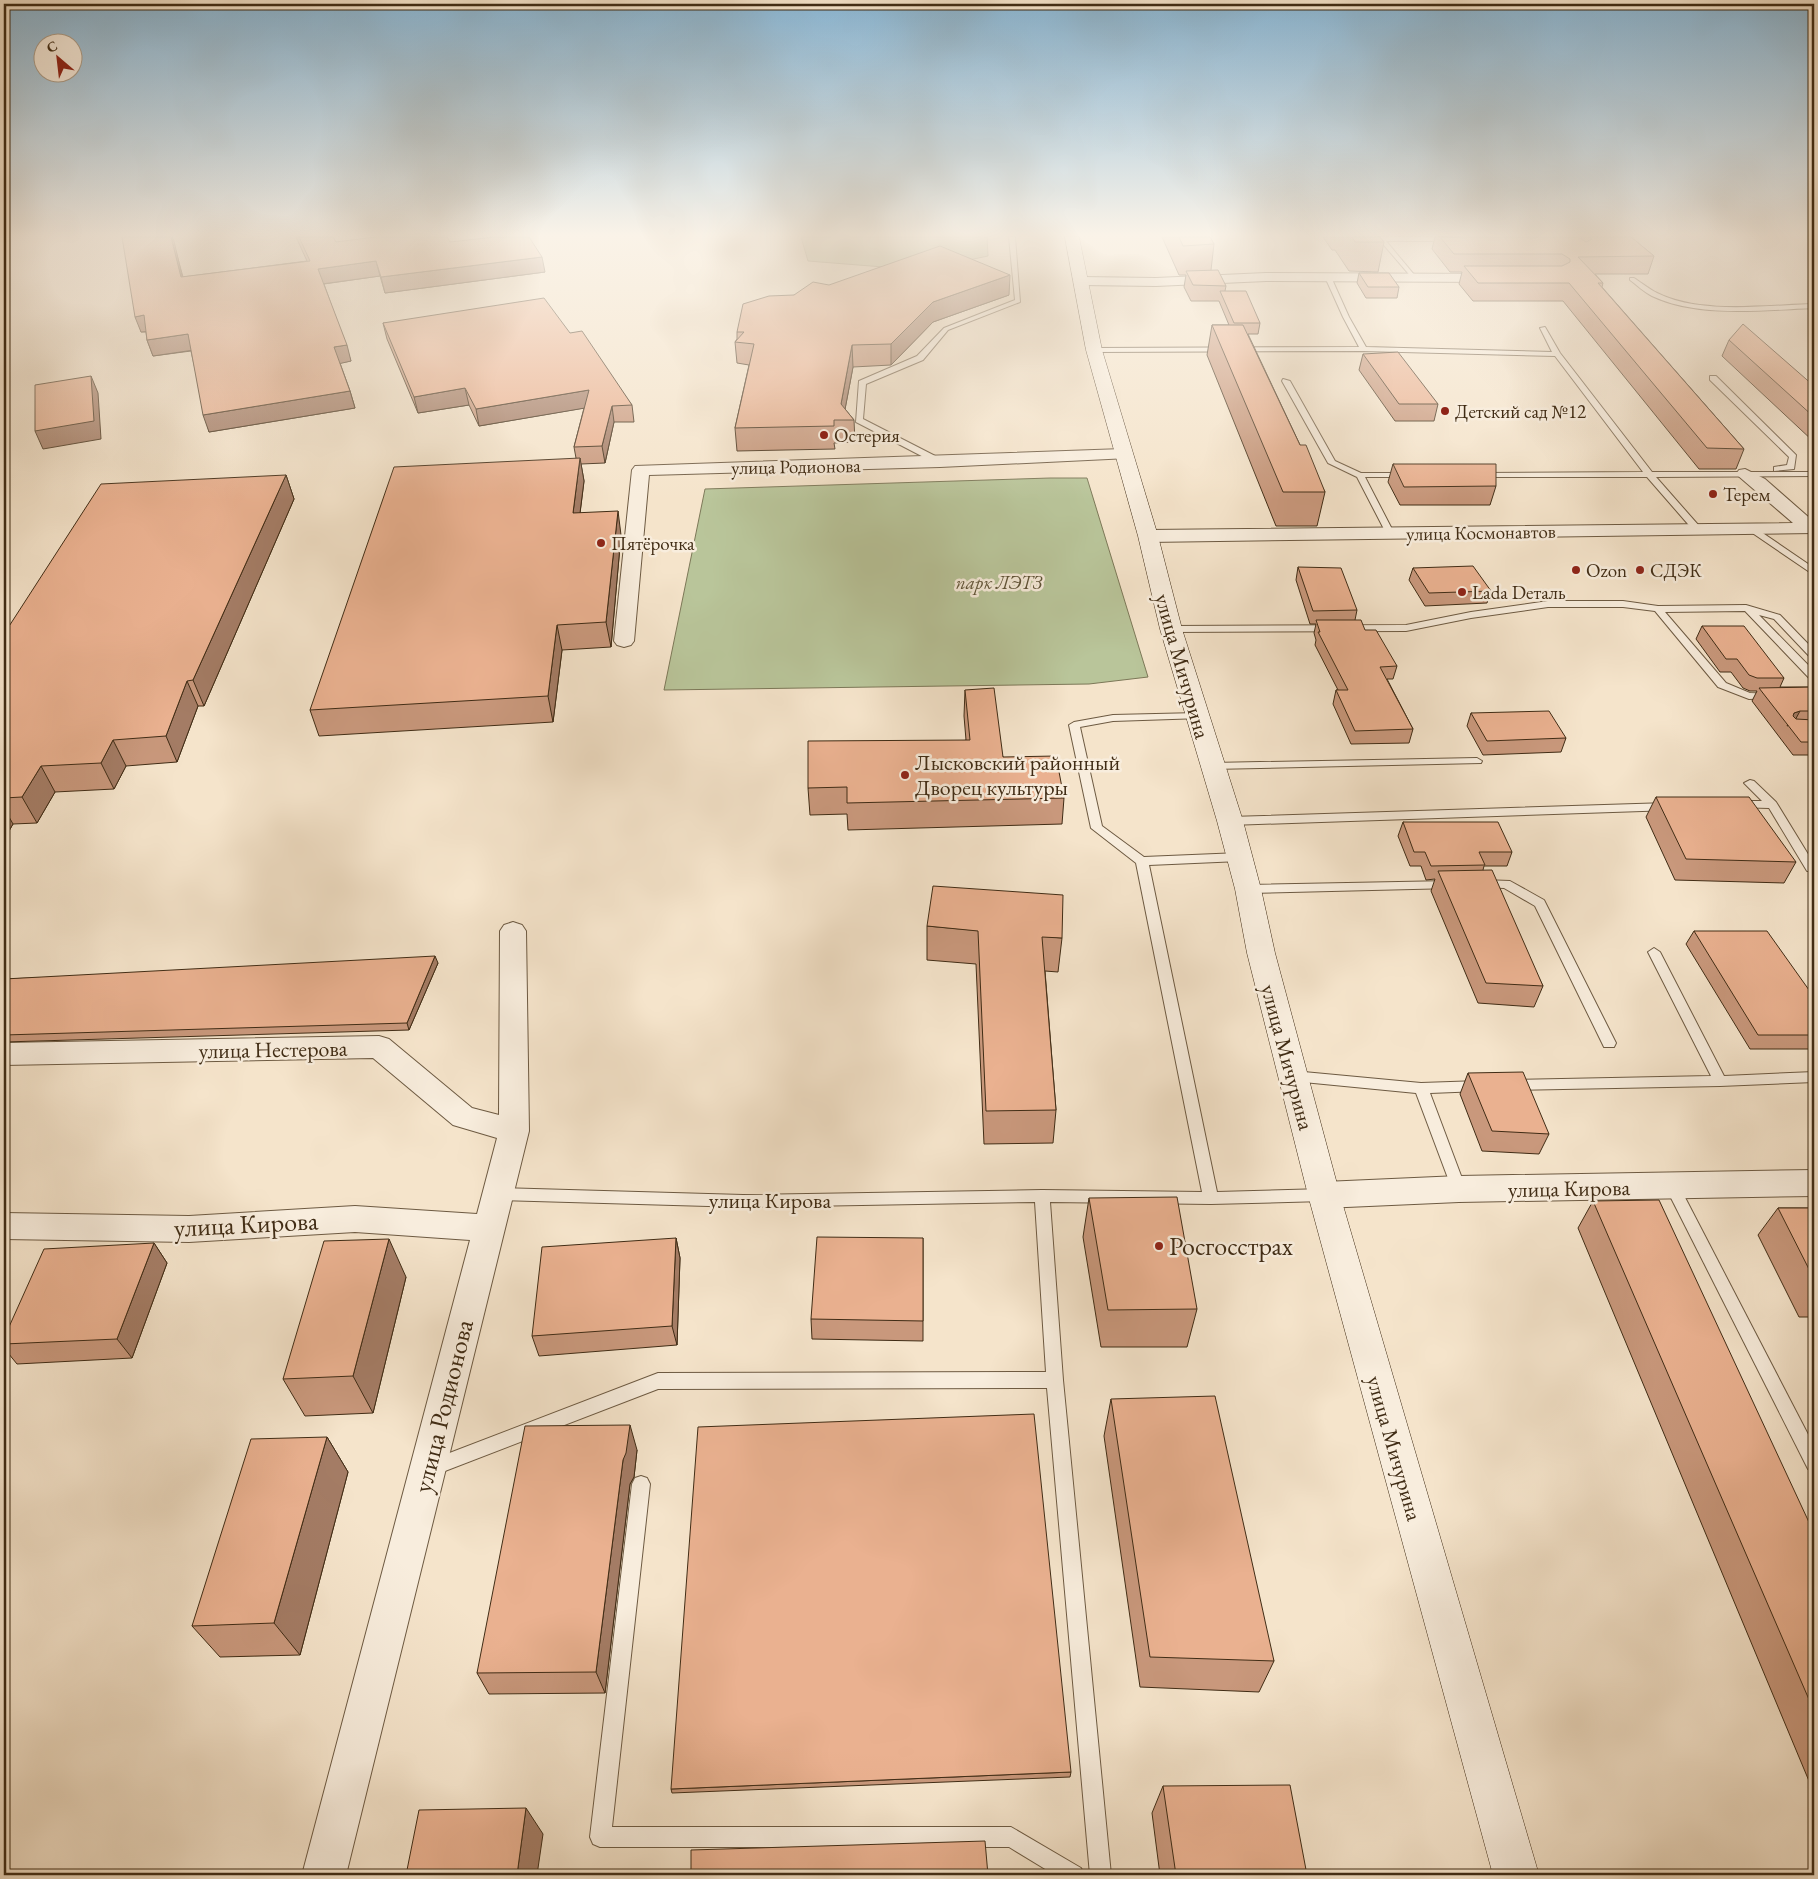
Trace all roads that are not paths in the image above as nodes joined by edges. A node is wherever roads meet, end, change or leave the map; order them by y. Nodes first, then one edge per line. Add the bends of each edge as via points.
1 (958, 325) edge
2 (1089, 325) edge
3 (1350, 325) edge
4 (1543, 328) dead end
5 (1364, 349) junction
6 (1094, 350) junction
7 (1557, 354) junction
8 (1713, 378) dead end
9 (1286, 382) dead end
10 (1123, 454) junction
11 (940, 462) junction
12 (1650, 474) junction
13 (1745, 474) junction
14 (1814, 474) edge
15 (1360, 475) junction
16 (1420, 475) edge
17 (1470, 475) edge
18 (1751, 528) junction
19 (1812, 528) edge
20 (1697, 529) junction
21 (1390, 533) junction
22 (1148, 536) junction
23 (1814, 572) edge
24 (1746, 608) junction
25 (1658, 609) junction
26 (1171, 629) junction
27 (624, 641) dead end
28 (1814, 655) edge
29 (1814, 677) edge
30 (1777, 696) edge
31 (1198, 716) junction
32 (1477, 761) dead end
33 (1212, 766) junction
34 (1750, 784) dead end
35 (1772, 804) junction
36 (1722, 805) edge
37 (1683, 806) edge
38 (1230, 821) junction
39 (1240, 858) junction
40 (1142, 861) junction
41 (1811, 868) dead end
42 (1248, 889) junction
43 (513, 931) dead end
44 (1654, 952) dead end
45 (1609, 1043) dead end
46 (4, 1054) edge
47 (1293, 1076) junction
48 (1814, 1077) edge
49 (1720, 1082) junction
50 (1421, 1088) junction
51 (514, 1131) junction
52 (1814, 1183) edge
53 (1672, 1186) junction
54 (1459, 1189) junction
55 (499, 1194) junction
56 (1324, 1195) junction
57 (1042, 1196) junction
58 (1212, 1198) junction
59 (4, 1226) edge
60 (489, 1228) junction
61 (1056, 1380) junction
62 (1814, 1463) edge
63 (426, 1471) junction
64 (641, 1484) dead end
65 (324, 1875) edge
66 (1074, 1875) edge
67 (1100, 1875) edge
68 (1516, 1875) edge

1 - 11 lane via 946,329 920,358 862,384 859,420
2 - 6 main road, улица Мичурина
3 - 5 lane
4 - 7 lane
5 - 6 lane
5 - 7 lane
6 - 10 main road, улица Мичурина
7 - 12 lane
8 - 13 lane via 1793,456 1791,467
9 - 15 lane via 1332,463
10 - 11 street, улица Родионова
10 - 22 main road, улица Мичурина
11 - 27 street, улица Родионова via 641,470
12 - 13 lane
12 - 17 lane
12 - 20 lane
13 - 14 lane
13 - 19 street
15 - 16 lane
15 - 21 lane
18 - 19 street, улица Космонавтов
18 - 20 street, улица Космонавтов
18 - 23 lane
20 - 21 street, улица Космонавтов
21 - 22 street, улица Космонавтов
22 - 26 main road, улица Мичурина
24 - 25 lane
24 - 28 lane via 1777,617
24 - 29 lane
25 - 26 lane via 1623,604 1548,604 1406,628
25 - 30 lane via 1722,685 1749,696
26 - 31 main road, улица Мичурина
31 - 33 main road, улица Мичурина
31 - 40 lane via 1113,718 1074,725 1096,828
32 - 33 lane
33 - 38 main road, улица Мичурина
34 - 35 lane
35 - 36 lane
35 - 41 lane
37 - 38 lane
38 - 39 main road, улица Мичурина
39 - 40 lane
39 - 42 main road, улица Мичурина
40 - 58 lane
42 - 45 lane via 1506,884 1540,903
42 - 47 main road, улица Мичурина
43 - 51 street, улица Родионова
44 - 49 lane
46 - 51 street, улица Нестерова via 379,1047 463,1117
47 - 50 lane
47 - 56 main road, улица Мичурина
48 - 49 lane
49 - 50 lane
50 - 54 lane
51 - 55 street, улица Родионова
52 - 53 street, улица Кирова
53 - 54 street, улица Кирова
53 - 62 lane
54 - 56 street, улица Кирова
55 - 57 lane, улица Кирова via 742,1201
55 - 60 street, улица Родионова
56 - 58 lane, улица Кирова
56 - 68 main road, улица Мичурина
57 - 58 lane, улица Кирова
57 - 61 lane
59 - 60 street, улица Кирова via 189,1229 355,1219
60 - 63 street, улица Родионова
61 - 63 lane via 658,1380
61 - 67 lane
63 - 65 street, улица Родионова
64 - 66 lane via 600,1837 1011,1837

